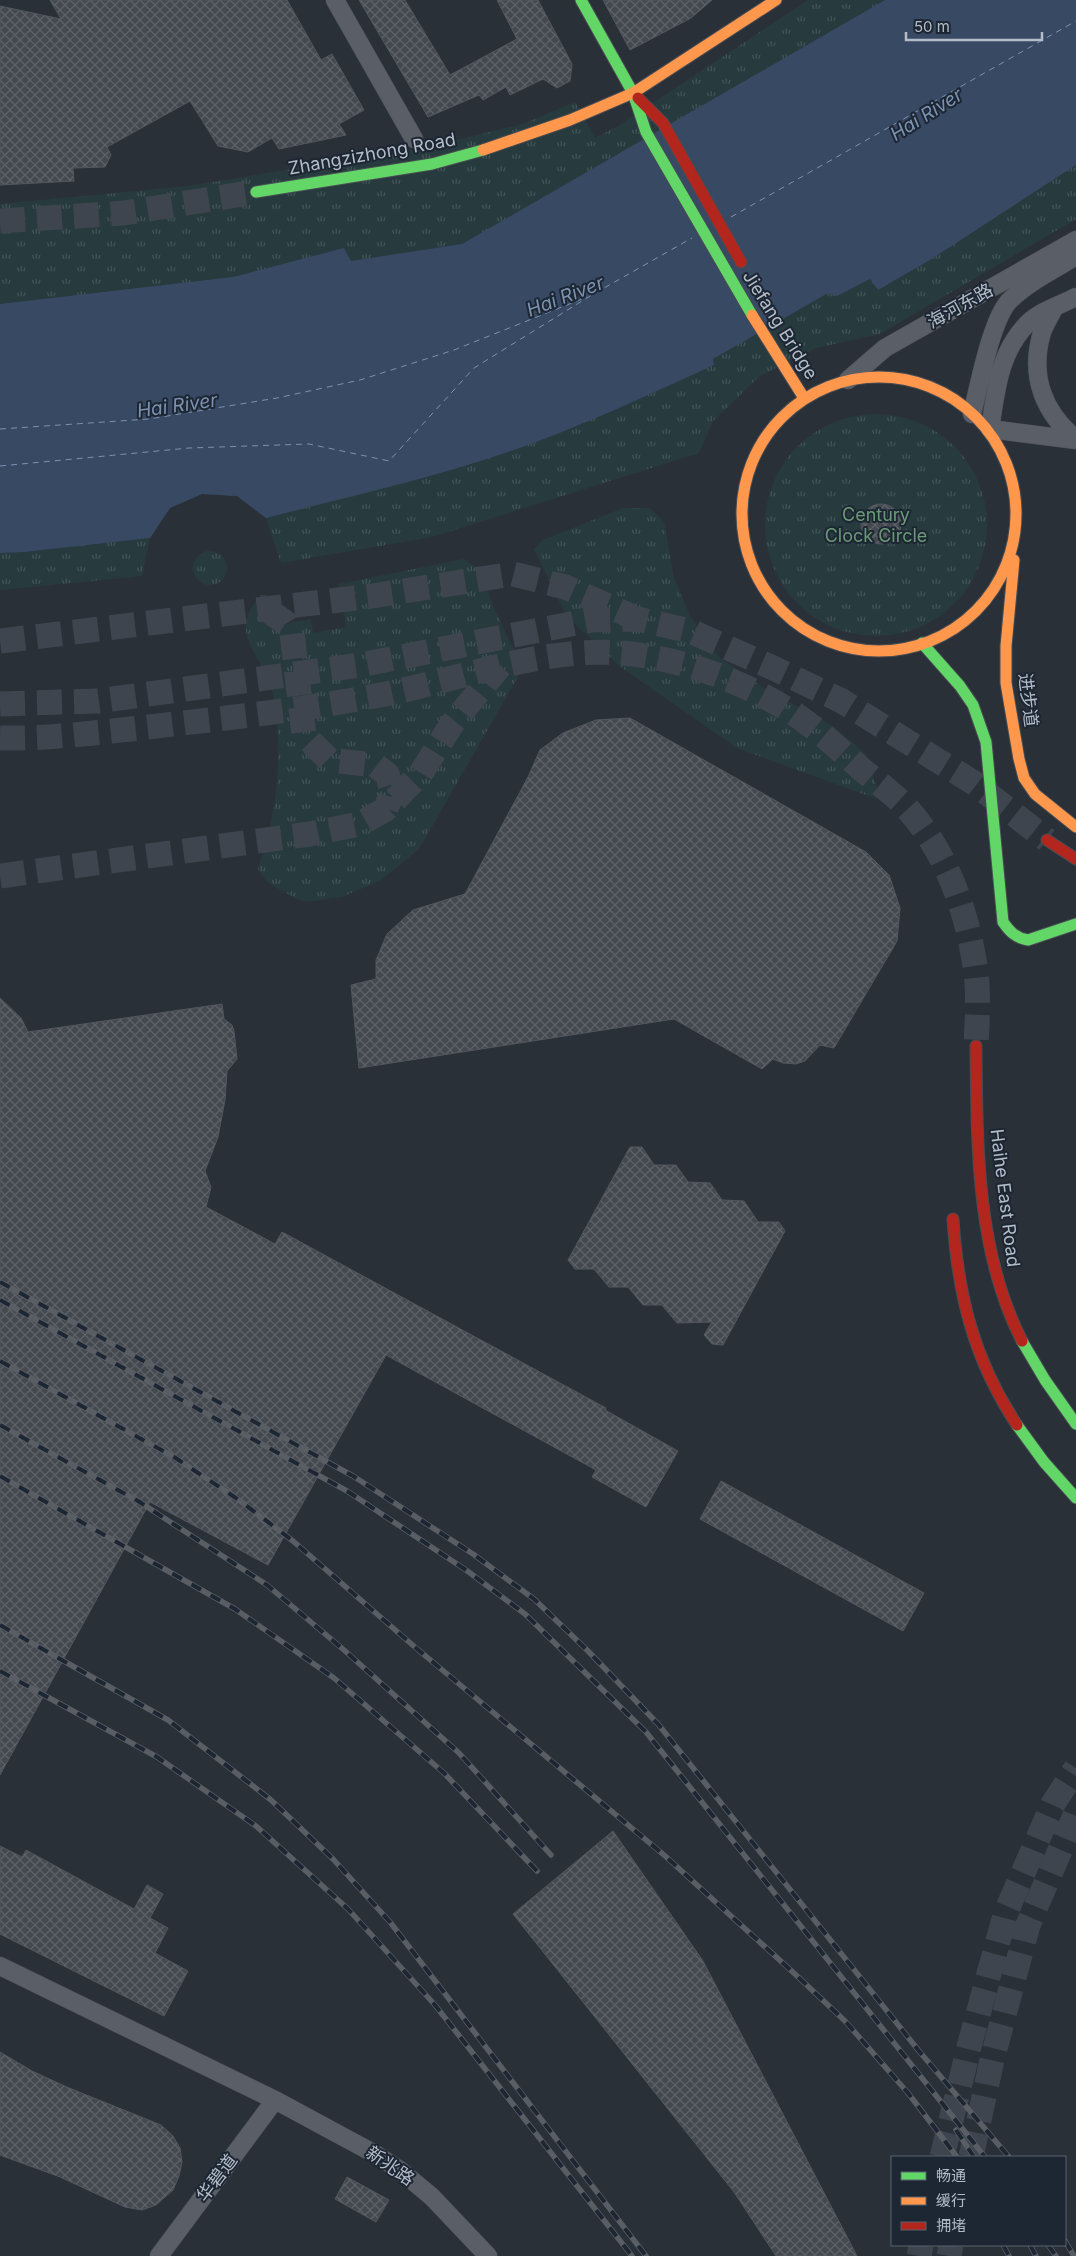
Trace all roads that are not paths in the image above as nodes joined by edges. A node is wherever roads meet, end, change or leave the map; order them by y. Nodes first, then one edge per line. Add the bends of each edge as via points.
1 (335, 0) edge
2 (581, 0) edge
3 (776, 0) edge
4 (633, 93) junction
5 (414, 139) dead end
6 (256, 192) tunnel mouth
7 (1076, 240) edge
8 (1076, 256) edge
9 (745, 269) dead end
10 (1076, 297) edge
11 (1054, 308) junction
12 (790, 353) dead end
13 (848, 380) junction
14 (804, 398) junction
15 (972, 414) junction
16 (990, 429) junction
17 (1076, 440) edge
18 (1015, 554) junction
19 (922, 643) junction
20 (1076, 827) edge
21 (1048, 840) tunnel mouth
22 (1076, 859) edge
23 (1076, 924) edge
24 (976, 1046) tunnel mouth
25 (953, 1219) dead end
26 (1076, 1424) edge
27 (1076, 1498) edge
28 (0, 1966) edge
29 (276, 2100) junction
30 (159, 2256) edge
31 (488, 2256) edge

1 - 5 street
2 - 4 street
3 - 4 street, Zhangzizhong Road
4 - 6 street, Zhangzizhong Road via 508,142 432,164
4 - 9 street, Jiefang Bridge via 663,123
4 - 14 street, Jiefang Bridge via 646,132 769,346
7 - 13 street, 海河东路 via 885,348
8 - 15 street, 海河东路 via 1008,302 996,327
10 - 11 street
11 - 16 street via 1029,322 1009,348 998,377
11 - 17 street via 1041,334 1038,381 1060,426
12 - 14 street, Jiefang Bridge
13 - 14 street
13 - 15 street via 868,377 922,387
14 - 19 street via 767,430 750,464 745,508 747,543 756,572 795,625 818,640 844,651 868,652
15 - 16 street
16 - 17 street
16 - 18 street, 进步道 via 1014,482 1019,512
18 - 19 street via 976,608 945,632
18 - 20 street, 进步道 via 1006,646 1006,683 1019,759 1024,778 1035,794
19 - 23 street via 973,705 986,742 1003,922 1011,934 1022,940
21 - 22 street
24 - 26 street, Haihe East Road via 980,1152 988,1235 995,1268 1004,1300 1030,1354
25 - 27 street via 962,1294 979,1352 1024,1435
28 - 29 street, 新兆路
29 - 30 street, 华碧道
29 - 31 street, 新兆路 via 401,2171 432,2197

